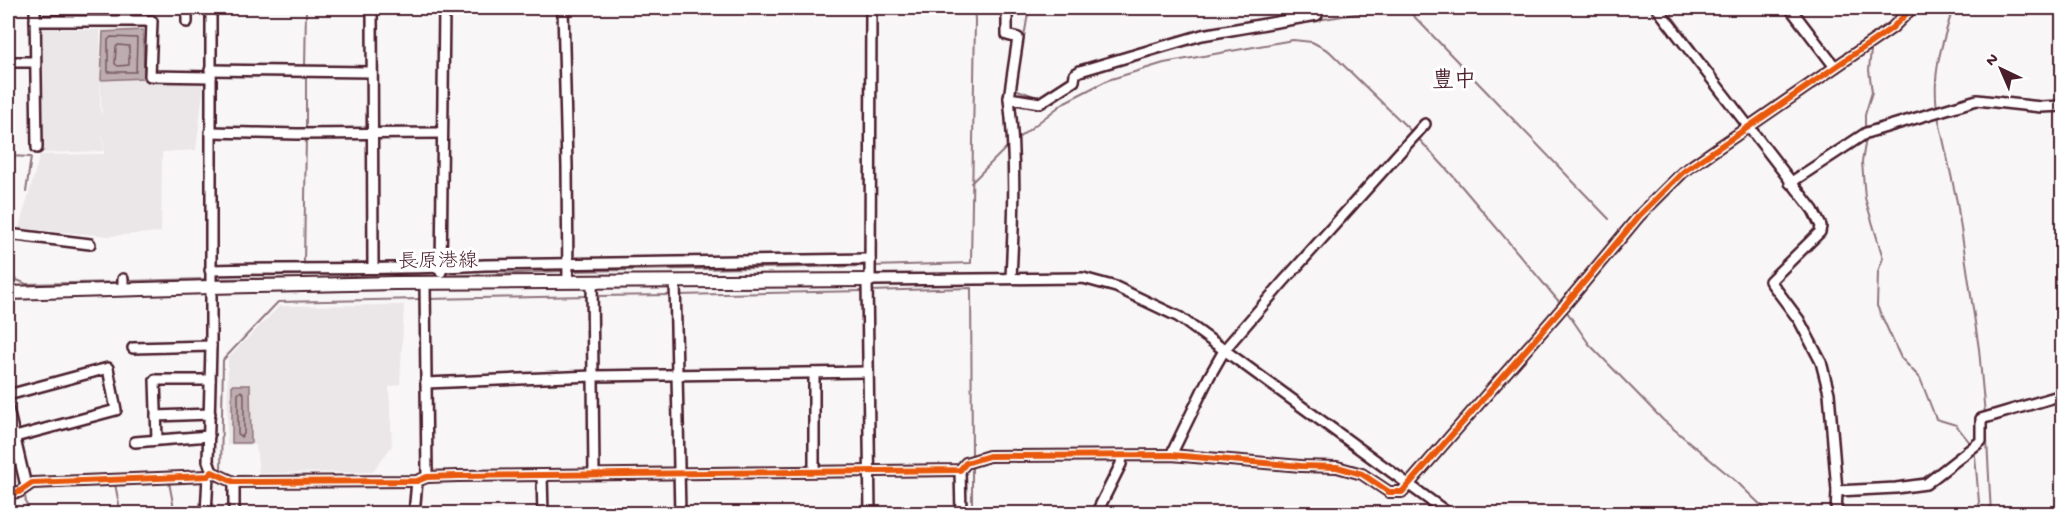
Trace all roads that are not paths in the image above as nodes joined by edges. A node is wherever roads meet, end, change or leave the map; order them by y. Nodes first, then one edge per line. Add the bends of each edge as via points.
1 (35, 8) edge
2 (187, 8) edge
3 (211, 8) edge
4 (372, 8) edge
5 (444, 8) edge
6 (563, 8) edge
7 (871, 8) edge
8 (1007, 8) edge
9 (1657, 8) edge
10 (1790, 8) edge
11 (1912, 8) edge
12 (1317, 15) dead end
13 (35, 21) junction
14 (187, 22) dead end
15 (35, 62) junction
16 (8, 63) edge
17 (1835, 67) junction
18 (371, 72) junction
19 (211, 74) junction
20 (1009, 98) junction
21 (2062, 106) edge
22 (1425, 124) dead end
23 (1749, 127) junction
24 (210, 132) junction
25 (371, 133) junction
26 (442, 133) junction
27 (37, 148) dead end
28 (1790, 183) junction
29 (8, 237) edge
30 (90, 244) dead end
31 (870, 259) junction
32 (568, 264) junction
33 (373, 268) junction
34 (441, 268) junction
35 (1011, 278) junction
36 (210, 279) junction
37 (868, 280) junction
38 (568, 281) junction
39 (592, 281) junction
40 (675, 281) junction
41 (441, 283) junction
42 (425, 284) junction
43 (8, 293) edge
44 (211, 346) junction
45 (133, 348) dead end
46 (1225, 349) junction
47 (867, 372) junction
48 (814, 373) junction
49 (677, 375) junction
50 (593, 376) junction
51 (210, 380) junction
52 (426, 383) junction
53 (8, 395) edge
54 (2062, 395) edge
55 (8, 409) edge
56 (210, 414) junction
57 (156, 416) junction
58 (209, 436) junction
59 (15, 437) junction
60 (157, 440) junction
61 (135, 442) dead end
62 (1171, 455) junction
63 (1122, 456) junction
64 (868, 470) junction
65 (814, 471) junction
66 (960, 471) junction
67 (679, 473) junction
68 (210, 474) junction
69 (594, 474) junction
70 (542, 475) junction
71 (427, 477) junction
72 (417, 481) junction
73 (234, 482) junction
74 (1408, 485) junction
75 (26, 486) junction
76 (1837, 491) junction
77 (8, 493) edge
78 (206, 513) edge
79 (234, 513) edge
80 (414, 513) edge
81 (543, 513) edge
82 (680, 513) edge
83 (870, 513) edge
84 (961, 513) edge
85 (1096, 513) edge
86 (1449, 513) edge
87 (1836, 513) edge

1 - 13 street
2 - 14 street
3 - 19 street
4 - 18 street
5 - 26 street
6 - 32 street
7 - 31 street
8 - 20 street via 1007,35 1018,38
9 - 23 street
10 - 17 street
11 - 17 street via 1892,28
12 - 20 street via 1202,35 1080,71 1074,81 1040,103
13 - 15 street
13 - 19 street via 152,21 150,76
15 - 16 street
15 - 27 street
17 - 23 street
18 - 19 street
18 - 25 street
19 - 24 street
20 - 35 street via 1013,131
21 - 28 street via 1977,100 1862,135
22 - 46 street
23 - 28 street
23 - 74 street via 1683,172 1639,216
24 - 25 street
24 - 36 street
25 - 26 street
25 - 33 street
26 - 34 street
28 - 76 street via 1813,210 1820,232 1770,281 1799,320 1821,362 1829,393
29 - 30 street
31 - 32 street
31 - 37 street
32 - 34 street
32 - 38 street
33 - 34 street
33 - 36 street via 268,268
34 - 41 street
35 - 37 street
35 - 46 street via 1083,278 1116,287 1179,317
36 - 42 main road, 長原港線
36 - 43 main road, 長原港線
36 - 44 street
37 - 40 main road, 長原港線
37 - 47 street
38 - 39 main road, 長原港線
38 - 41 main road, 長原港線
39 - 40 main road, 長原港線
39 - 50 street
40 - 49 street
41 - 42 main road, 長原港線
42 - 52 street
44 - 45 street
44 - 51 street
46 - 62 street
46 - 74 street
47 - 48 street
47 - 64 street
48 - 49 street
48 - 65 street
49 - 50 street
49 - 67 street
50 - 52 street
50 - 69 street
51 - 56 street
51 - 57 street via 155,380
52 - 71 street
53 - 59 street via 108,368 116,410
54 - 76 street via 1981,419 1981,441 1926,484
55 - 59 street
56 - 57 street
56 - 58 street
57 - 60 street
58 - 60 street
58 - 68 street
59 - 75 street
60 - 61 street
62 - 63 street
62 - 74 street via 1337,467 1362,474 1389,492 1402,492
63 - 66 street via 989,456 966,464
63 - 85 street
64 - 65 street
64 - 66 street
64 - 83 street
65 - 67 street
66 - 84 street
67 - 69 street
67 - 82 street
68 - 73 street
68 - 75 street
68 - 78 street
69 - 70 street
70 - 71 street
70 - 81 street
71 - 72 street
72 - 73 street
72 - 80 street
73 - 79 street
74 - 86 street
75 - 77 street via 19,492
76 - 87 street

